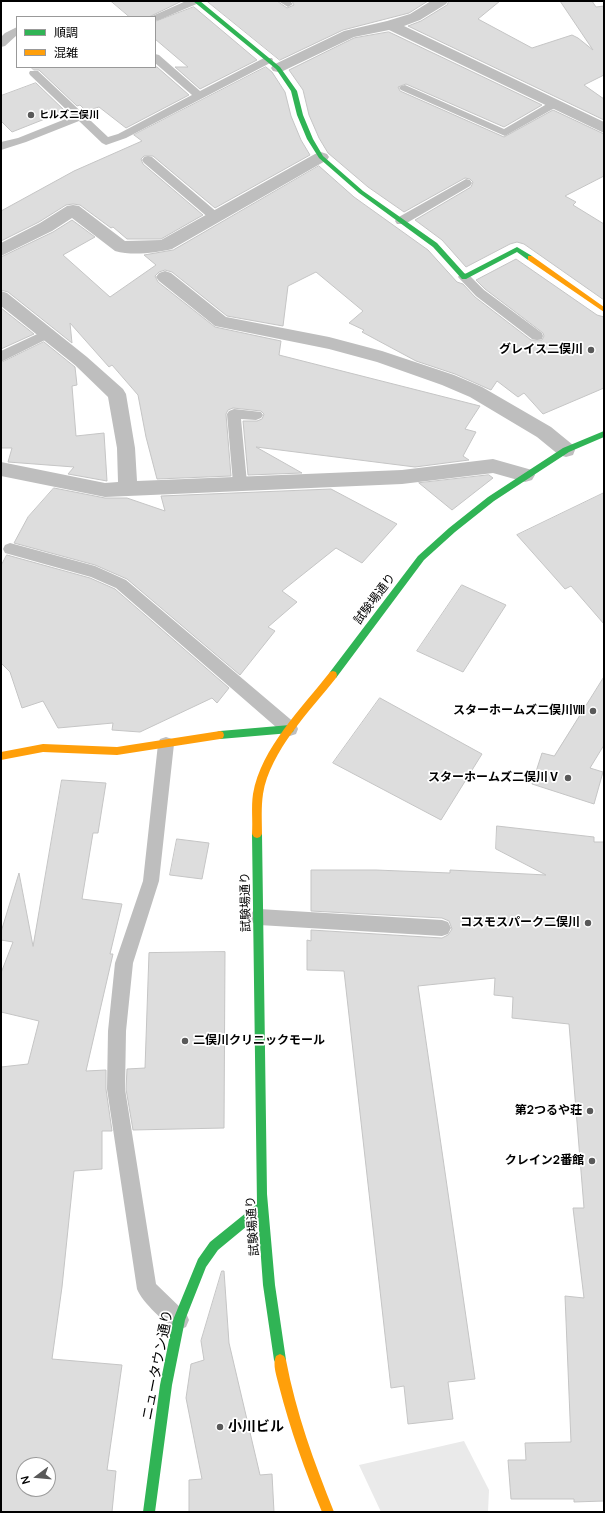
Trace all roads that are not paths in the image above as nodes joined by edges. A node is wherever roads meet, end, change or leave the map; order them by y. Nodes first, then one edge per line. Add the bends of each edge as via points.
1 (196, 1) edge
2 (441, 1) edge
3 (156, 18) edge
4 (391, 25) junction
5 (16, 31) edge
6 (3, 47) edge
7 (156, 59) edge
8 (273, 64) junction
9 (34, 73) dead end
10 (405, 88) dead end
11 (199, 96) junction
12 (556, 104) junction
13 (80, 117) junction
14 (604, 128) edge
15 (1, 146) edge
16 (321, 157) junction
17 (148, 160) dead end
18 (466, 183) dead end
19 (214, 216) junction
20 (401, 221) junction
21 (1, 250) edge
22 (165, 277) dead end
23 (464, 277) junction
24 (1, 297) edge
25 (604, 310) edge
26 (48, 333) junction
27 (537, 336) dead end
28 (1, 357) edge
29 (256, 415) dead end
30 (604, 434) edge
31 (566, 450) junction
32 (1, 470) edge
33 (526, 475) junction
34 (240, 483) junction
35 (128, 488) junction
36 (10, 548) dead end
37 (290, 729) junction
38 (166, 744) junction
39 (1, 756) edge
40 (259, 917) junction
41 (442, 928) dead end
42 (263, 1206) junction
43 (179, 1320) junction
44 (149, 1512) edge
45 (328, 1512) edge

1 - 3 lane
1 - 8 street
2 - 4 street via 415,17
4 - 8 street via 350,34
4 - 12 street via 434,48
5 - 6 lane via 9,35
7 - 11 lane
8 - 11 lane
8 - 16 street via 294,91 300,115
9 - 13 lane
10 - 12 lane via 505,133
11 - 13 lane via 106,142
12 - 14 street
13 - 15 lane
16 - 19 street
16 - 20 street via 361,192
17 - 19 lane
18 - 20 lane
19 - 21 street via 166,244 155,247 121,247 73,210
20 - 23 street via 435,245
22 - 31 street via 221,322 329,343 382,357 448,380 476,392 544,432
23 - 25 street via 517,249
23 - 27 lane via 480,293
24 - 26 street
26 - 28 lane
26 - 35 street via 117,394 126,448
29 - 34 lane via 234,414
30 - 31 street, 試験場通り
31 - 33 street, 試験場通り
32 - 35 street via 105,490
33 - 34 street via 492,466 402,477
33 - 37 street, 試験場通り via 491,499 421,558
34 - 35 street
36 - 37 lane via 95,572 121,584
37 - 38 street via 242,732
37 - 40 street, 試験場通り via 266,763 258,794
38 - 39 street via 117,751 43,748
38 - 43 lane via 151,881 124,963 117,1031 116,1090 147,1289
40 - 41 lane
40 - 42 street, 試験場通り
42 - 43 street, ニュータウン通り via 214,1246 202,1264
42 - 45 street, 試験場通り via 278,1354 295,1428
43 - 44 street, ニュータウン通り via 166,1385

